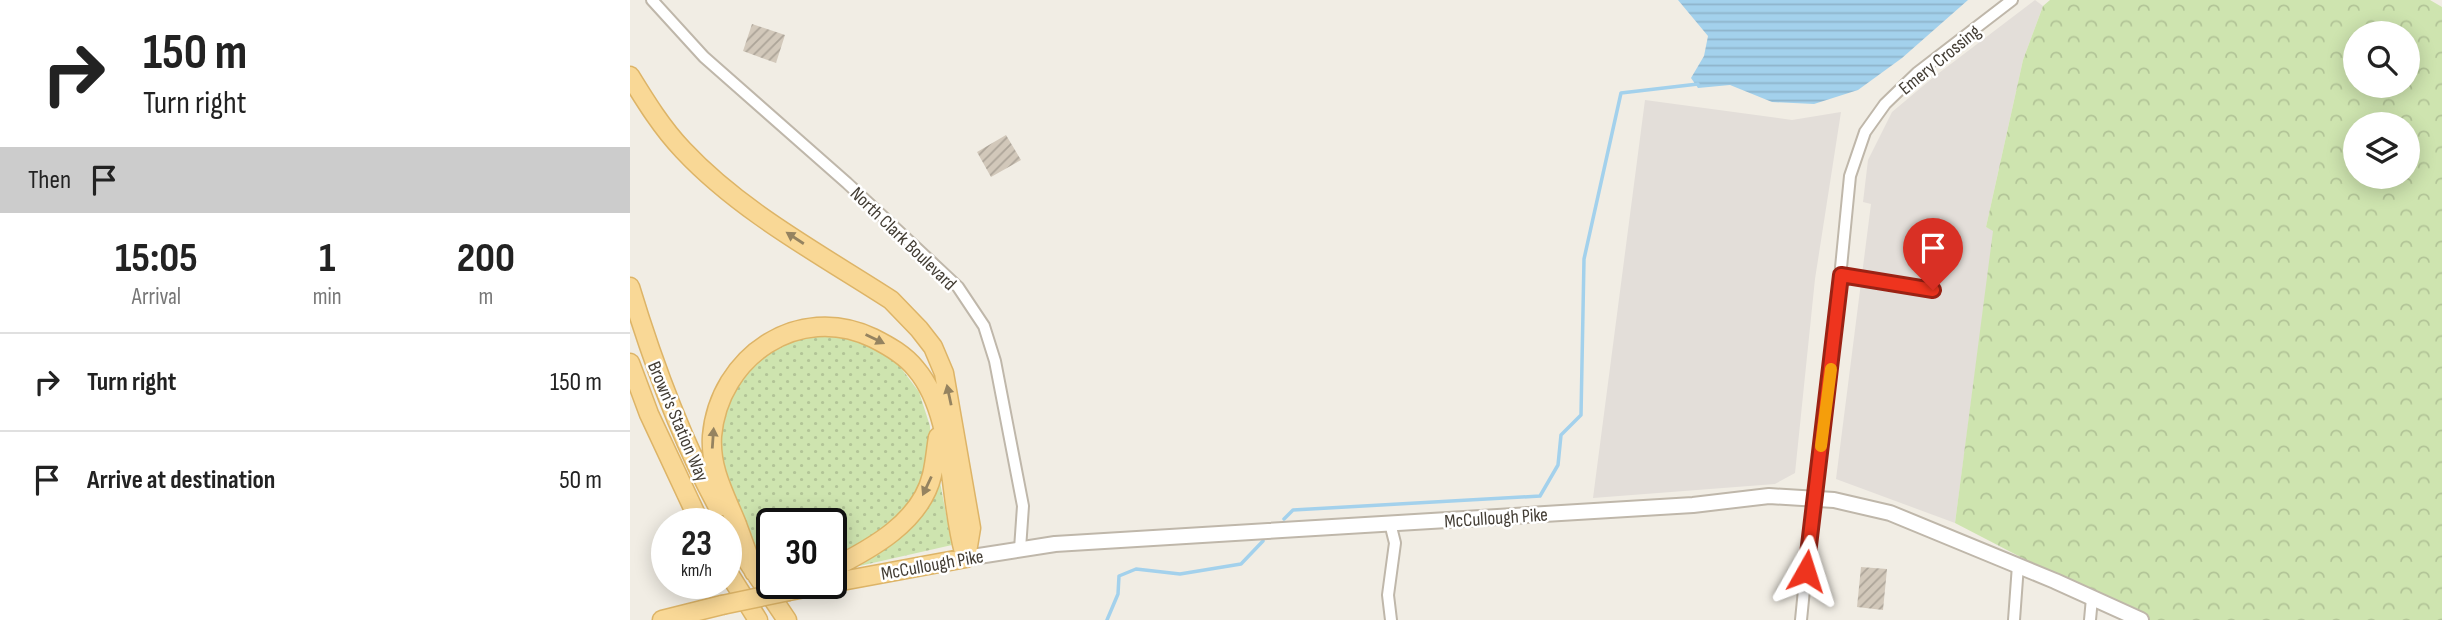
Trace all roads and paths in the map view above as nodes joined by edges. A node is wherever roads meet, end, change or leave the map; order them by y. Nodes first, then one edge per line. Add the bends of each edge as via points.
1 (2012, 0) edge
2 (659, 3) edge
3 (630, 76) edge
4 (1841, 275) junction
5 (630, 287) edge
6 (1933, 290) dead end
7 (630, 363) edge
8 (941, 420) junction
9 (1814, 499) junction
10 (693, 508) edge
11 (1390, 523) junction
12 (1020, 549) junction
13 (965, 558) junction
14 (847, 560) edge
15 (2018, 565) junction
16 (754, 572) junction
17 (847, 580) edge
18 (742, 594) edge
19 (756, 597) edge
20 (2092, 597) junction
21 (662, 620) edge
22 (758, 620) edge
23 (787, 620) edge
24 (1391, 620) edge
25 (1801, 620) edge
26 (2014, 620) edge
27 (2090, 620) edge
28 (2141, 620) edge

1 - 4 street, Emery Crossing via 1917,73 1885,104 1865,132 1850,176
2 - 12 street, North Clark Boulevard via 704,57 958,287 984,326 1023,506
13 -> 3 main road via 971,528 950,400 933,348 891,300 762,216 707,173 682,150
4 - 6 lane
4 - 9 street, Emery Crossing
5 - 16 main road, Brown's Station Way via 679,424
7 - 10 main road, Brown's Station Way
8 - 13 main road
8 -> 14 main road via 932,477 912,513 878,542
16 -> 8 main road via 719,486 712,436 722,394 732,376 757,351 778,336 811,327 858,332 886,344 916,369
9 - 11 street, McCullough Pike via 1769,496 1693,505
9 - 15 street, McCullough Pike via 1890,513
9 - 25 street, Emery Crossing
11 - 12 street, McCullough Pike
11 - 24 street via 1395,543 1388,596
12 - 13 street, McCullough Pike
13 - 17 main road, McCullough Pike
15 - 20 street, McCullough Pike
15 - 26 street
16 - 23 main road, Brown's Station Way
18 - 22 main road
19 - 21 main road, McCullough Pike, bridge
20 - 27 street
20 - 28 street, McCullough Pike

